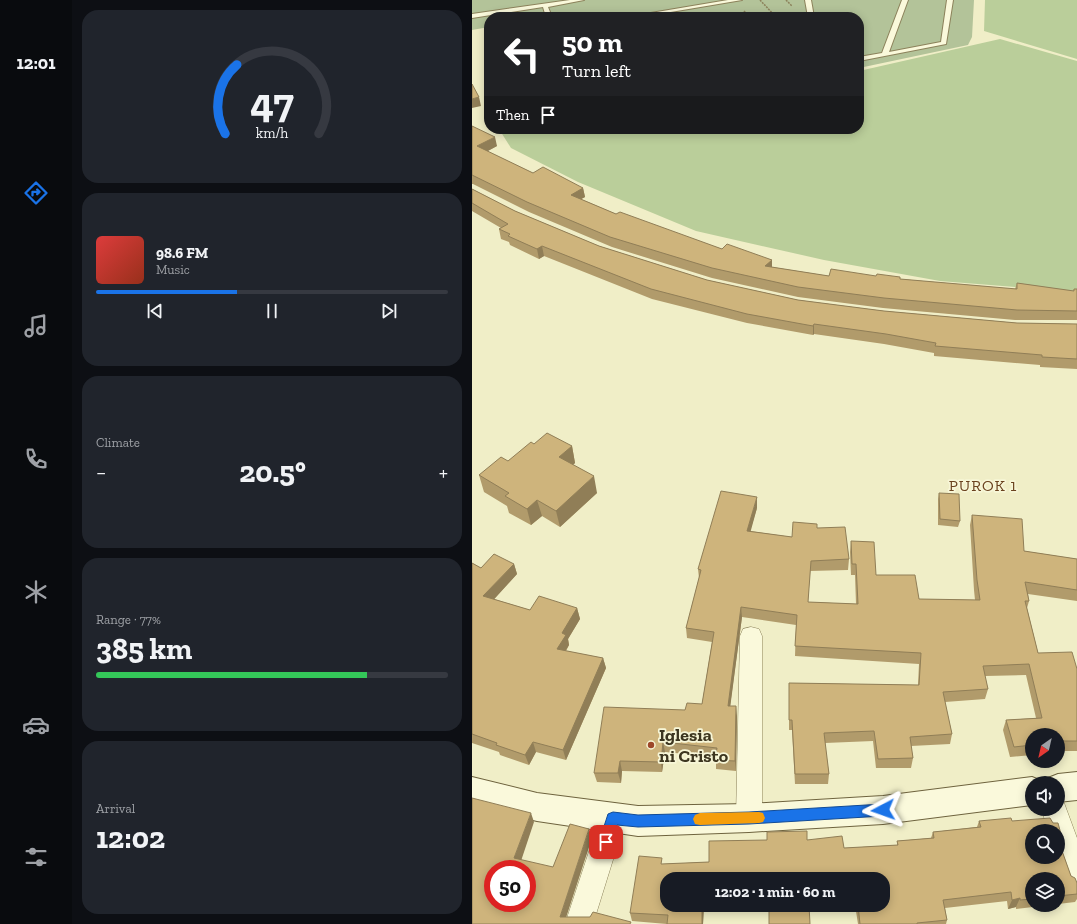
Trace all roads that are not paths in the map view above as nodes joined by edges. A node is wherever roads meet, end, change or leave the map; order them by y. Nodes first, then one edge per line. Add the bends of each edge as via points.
1 (581, 0) edge
2 (738, 0) edge
3 (808, 0) edge
4 (905, 0) edge
5 (950, 0) edge
6 (545, 6) junction
7 (501, 12) edge
8 (547, 12) edge
9 (666, 12) edge
10 (810, 12) edge
11 (484, 14) edge
12 (472, 16) edge
13 (885, 54) junction
14 (864, 57) edge
15 (751, 636) dead end
16 (1077, 786) edge
17 (1065, 787) edge
18 (472, 791) edge
19 (1025, 792) edge
20 (1056, 816) edge
21 (613, 818) junction
22 (749, 818) junction
23 (1077, 875) edge
24 (579, 924) edge

1 - 6 lane
2 - 9 lane
3 - 10 lane
4 - 13 lane
5 - 13 lane via 944,43
6 - 7 lane
6 - 8 lane
11 - 12 lane
13 - 14 lane
15 - 22 street
16 - 17 main road
18 - 21 main road via 537,807
19 - 22 main road via 883,810
20 - 23 street
21 - 22 main road via 638,821
21 - 24 street

